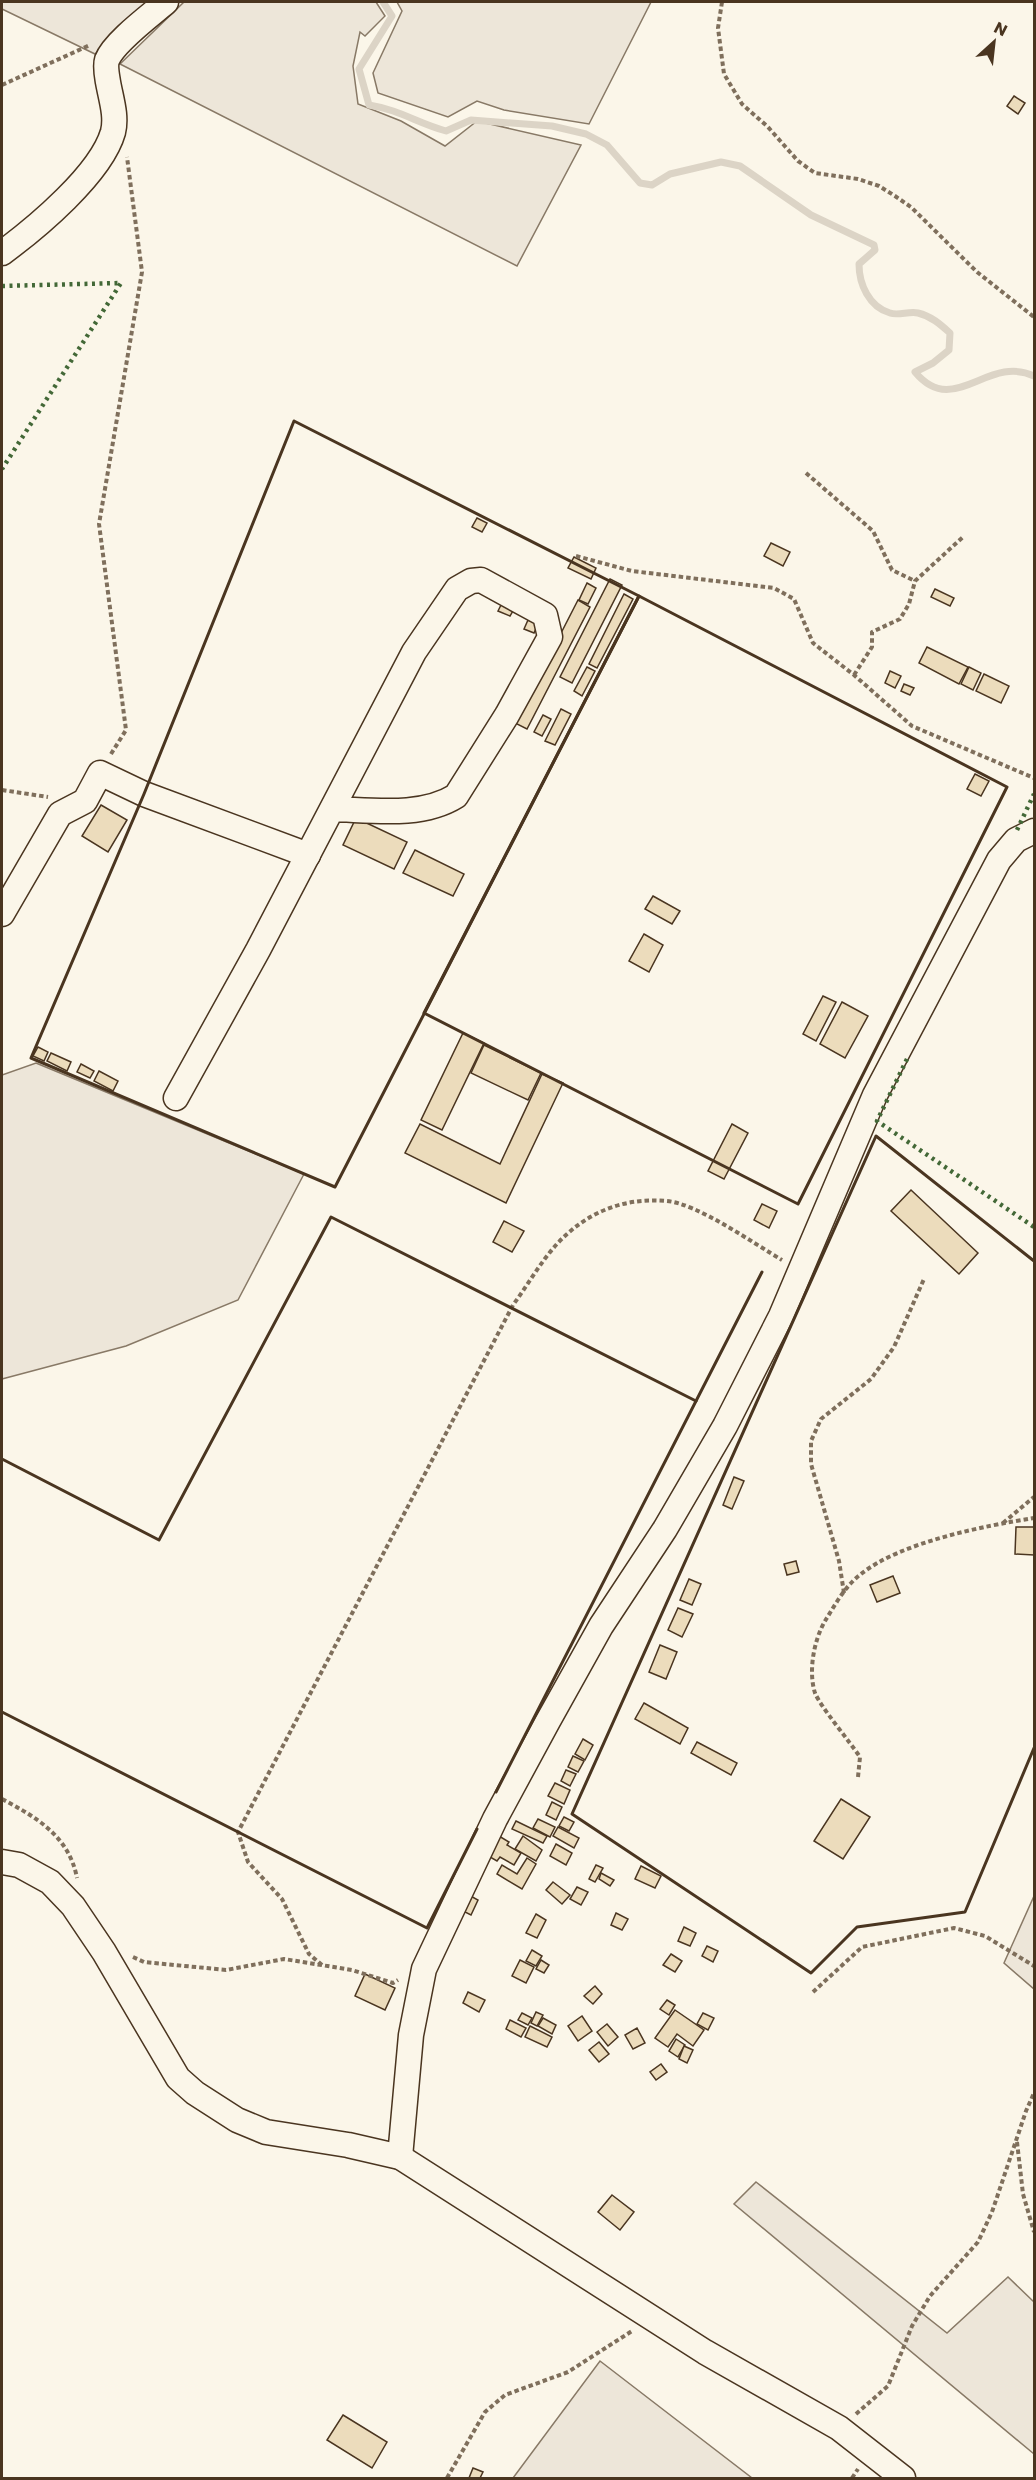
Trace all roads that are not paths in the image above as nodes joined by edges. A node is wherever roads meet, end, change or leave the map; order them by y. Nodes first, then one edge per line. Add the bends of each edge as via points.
1 (166, 2) edge
2 (2, 252) edge
3 (332, 809) junction
4 (1035, 831) edge
5 (308, 855) junction
6 (2, 914) edge
7 (176, 1098) dead end
8 (2, 1862) edge
9 (400, 2157) junction
10 (903, 2478) edge

1 - 2 street via 106,61 115,114 113,129 89,173 34,230
3 - 3 street via 400,811 443,805 456,796 507,715 549,637 545,615 481,580 457,589 414,652
3 - 5 street
4 - 9 street via 1016,840 993,870 875,1095 781,1316 725,1426 665,1529 601,1626 495,1819 424,1969 411,2035
5 - 6 street via 144,794 100,773 85,801 60,814
5 - 7 street
8 - 9 street via 19,1865 50,1882 73,1906 178,2078 195,2093 237,2120 266,2132
9 - 10 street via 705,2352 839,2428

